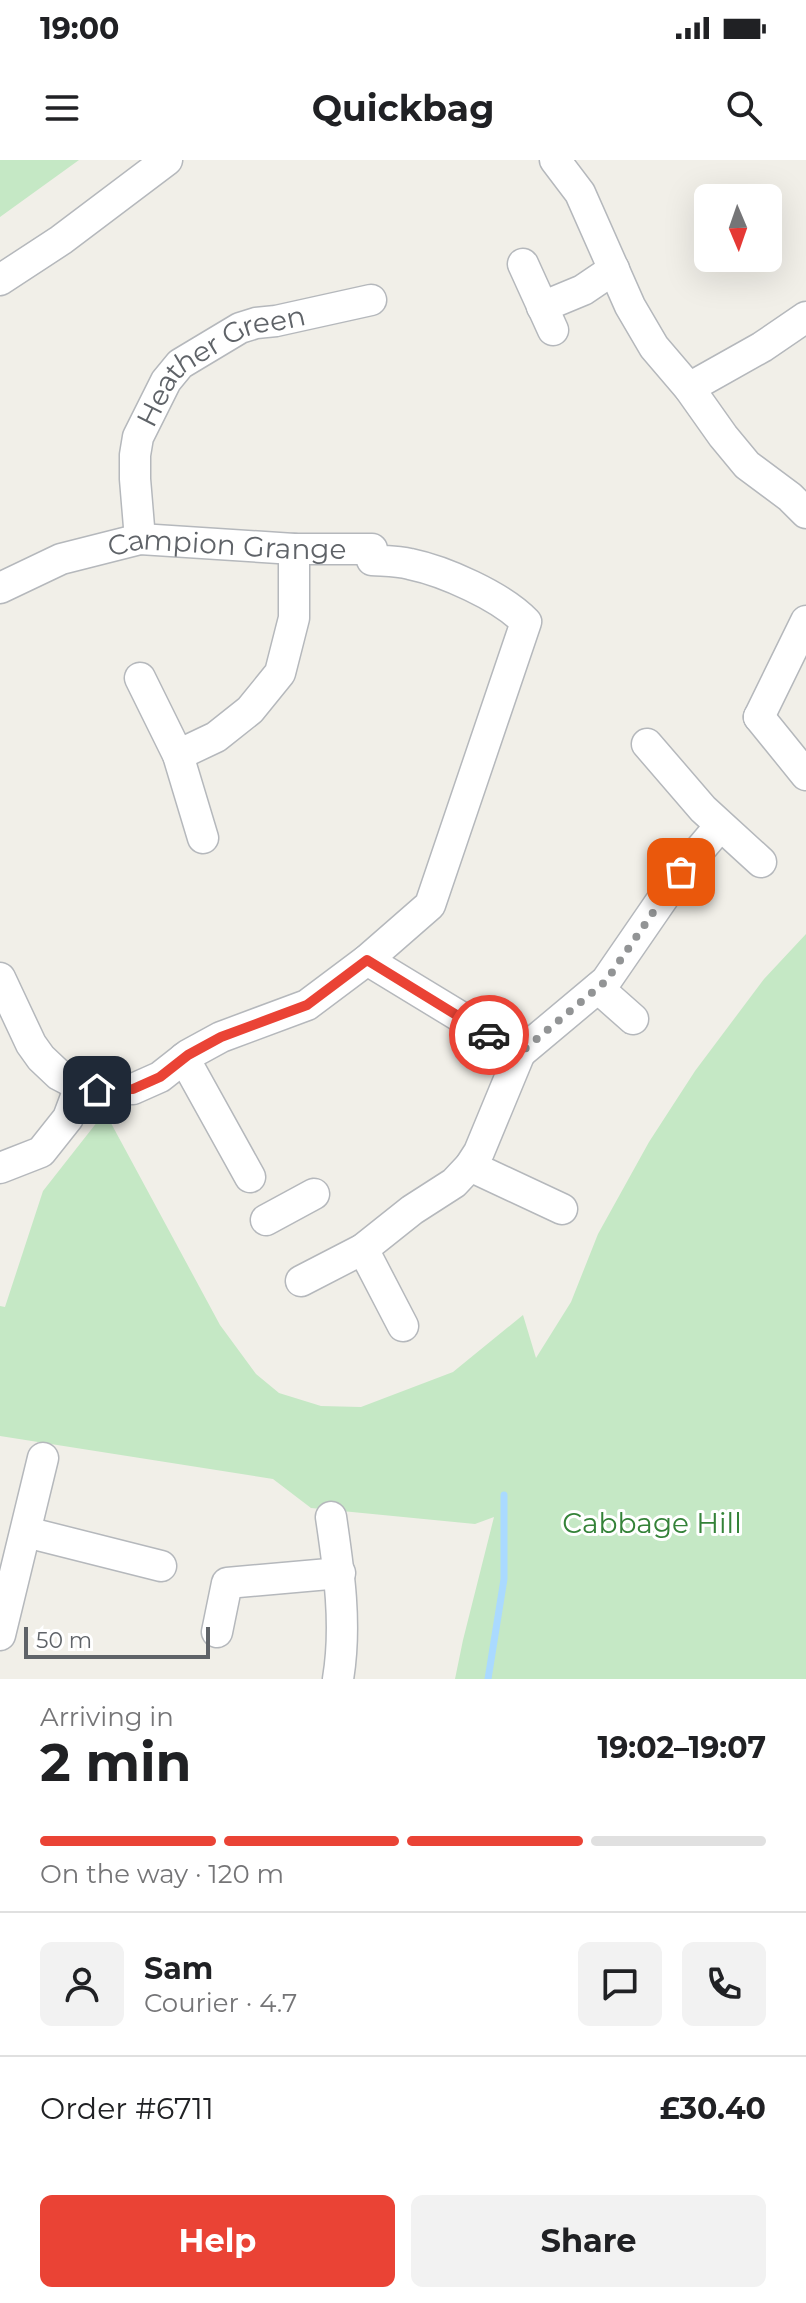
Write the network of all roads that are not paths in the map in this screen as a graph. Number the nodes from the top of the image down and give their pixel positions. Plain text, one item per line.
1 (167, 160) edge
2 (555, 160) edge
3 (523, 264) dead end
4 (614, 269) junction
5 (0, 280) edge
6 (371, 300) dead end
7 (806, 317) edge
8 (689, 388) junction
9 (806, 513) edge
10 (140, 539) junction
11 (294, 549) junction
12 (0, 588) edge
13 (806, 621) edge
14 (140, 678) dead end
15 (647, 744) dead end
16 (178, 755) junction
17 (806, 775) edge
18 (720, 826) junction
19 (203, 838) dead end
20 (761, 862) dead end
21 (367, 960) junction
22 (0, 978) edge
23 (598, 988) junction
24 (633, 1019) dead end
25 (520, 1053) junction
26 (184, 1058) junction
27 (80, 1086) junction
28 (470, 1166) junction
29 (0, 1168) edge
30 (250, 1177) dead end
31 (314, 1194) dead end
32 (562, 1209) dead end
33 (266, 1220) dead end
34 (363, 1249) junction
35 (301, 1281) dead end
36 (403, 1326) dead end
37 (43, 1458) dead end
38 (331, 1517) dead end
39 (26, 1532) junction
40 (161, 1566) dead end
41 (340, 1573) junction
42 (217, 1632) dead end
43 (0, 1635) edge
44 (338, 1679) edge

1 - 5 street
2 - 4 street
3 - 4 street
4 - 8 street
6 - 10 street, Heather Green
7 - 8 street
8 - 9 street
10 - 11 street, Campion Grange
10 - 12 street, Campion Grange
11 - 16 street
11 - 21 street, Campion Grange
13 - 17 street
14 - 16 street
15 - 18 street
16 - 19 street
18 - 20 street
18 - 23 street
21 - 25 street
21 - 26 street
22 - 27 street
23 - 24 street
23 - 25 street
25 - 28 street
26 - 27 street
26 - 30 street
27 - 29 street
28 - 32 street
28 - 34 street
31 - 33 street
34 - 35 street
34 - 36 street
37 - 39 street
38 - 41 street
39 - 40 street
39 - 43 street
41 - 42 street
41 - 44 street

